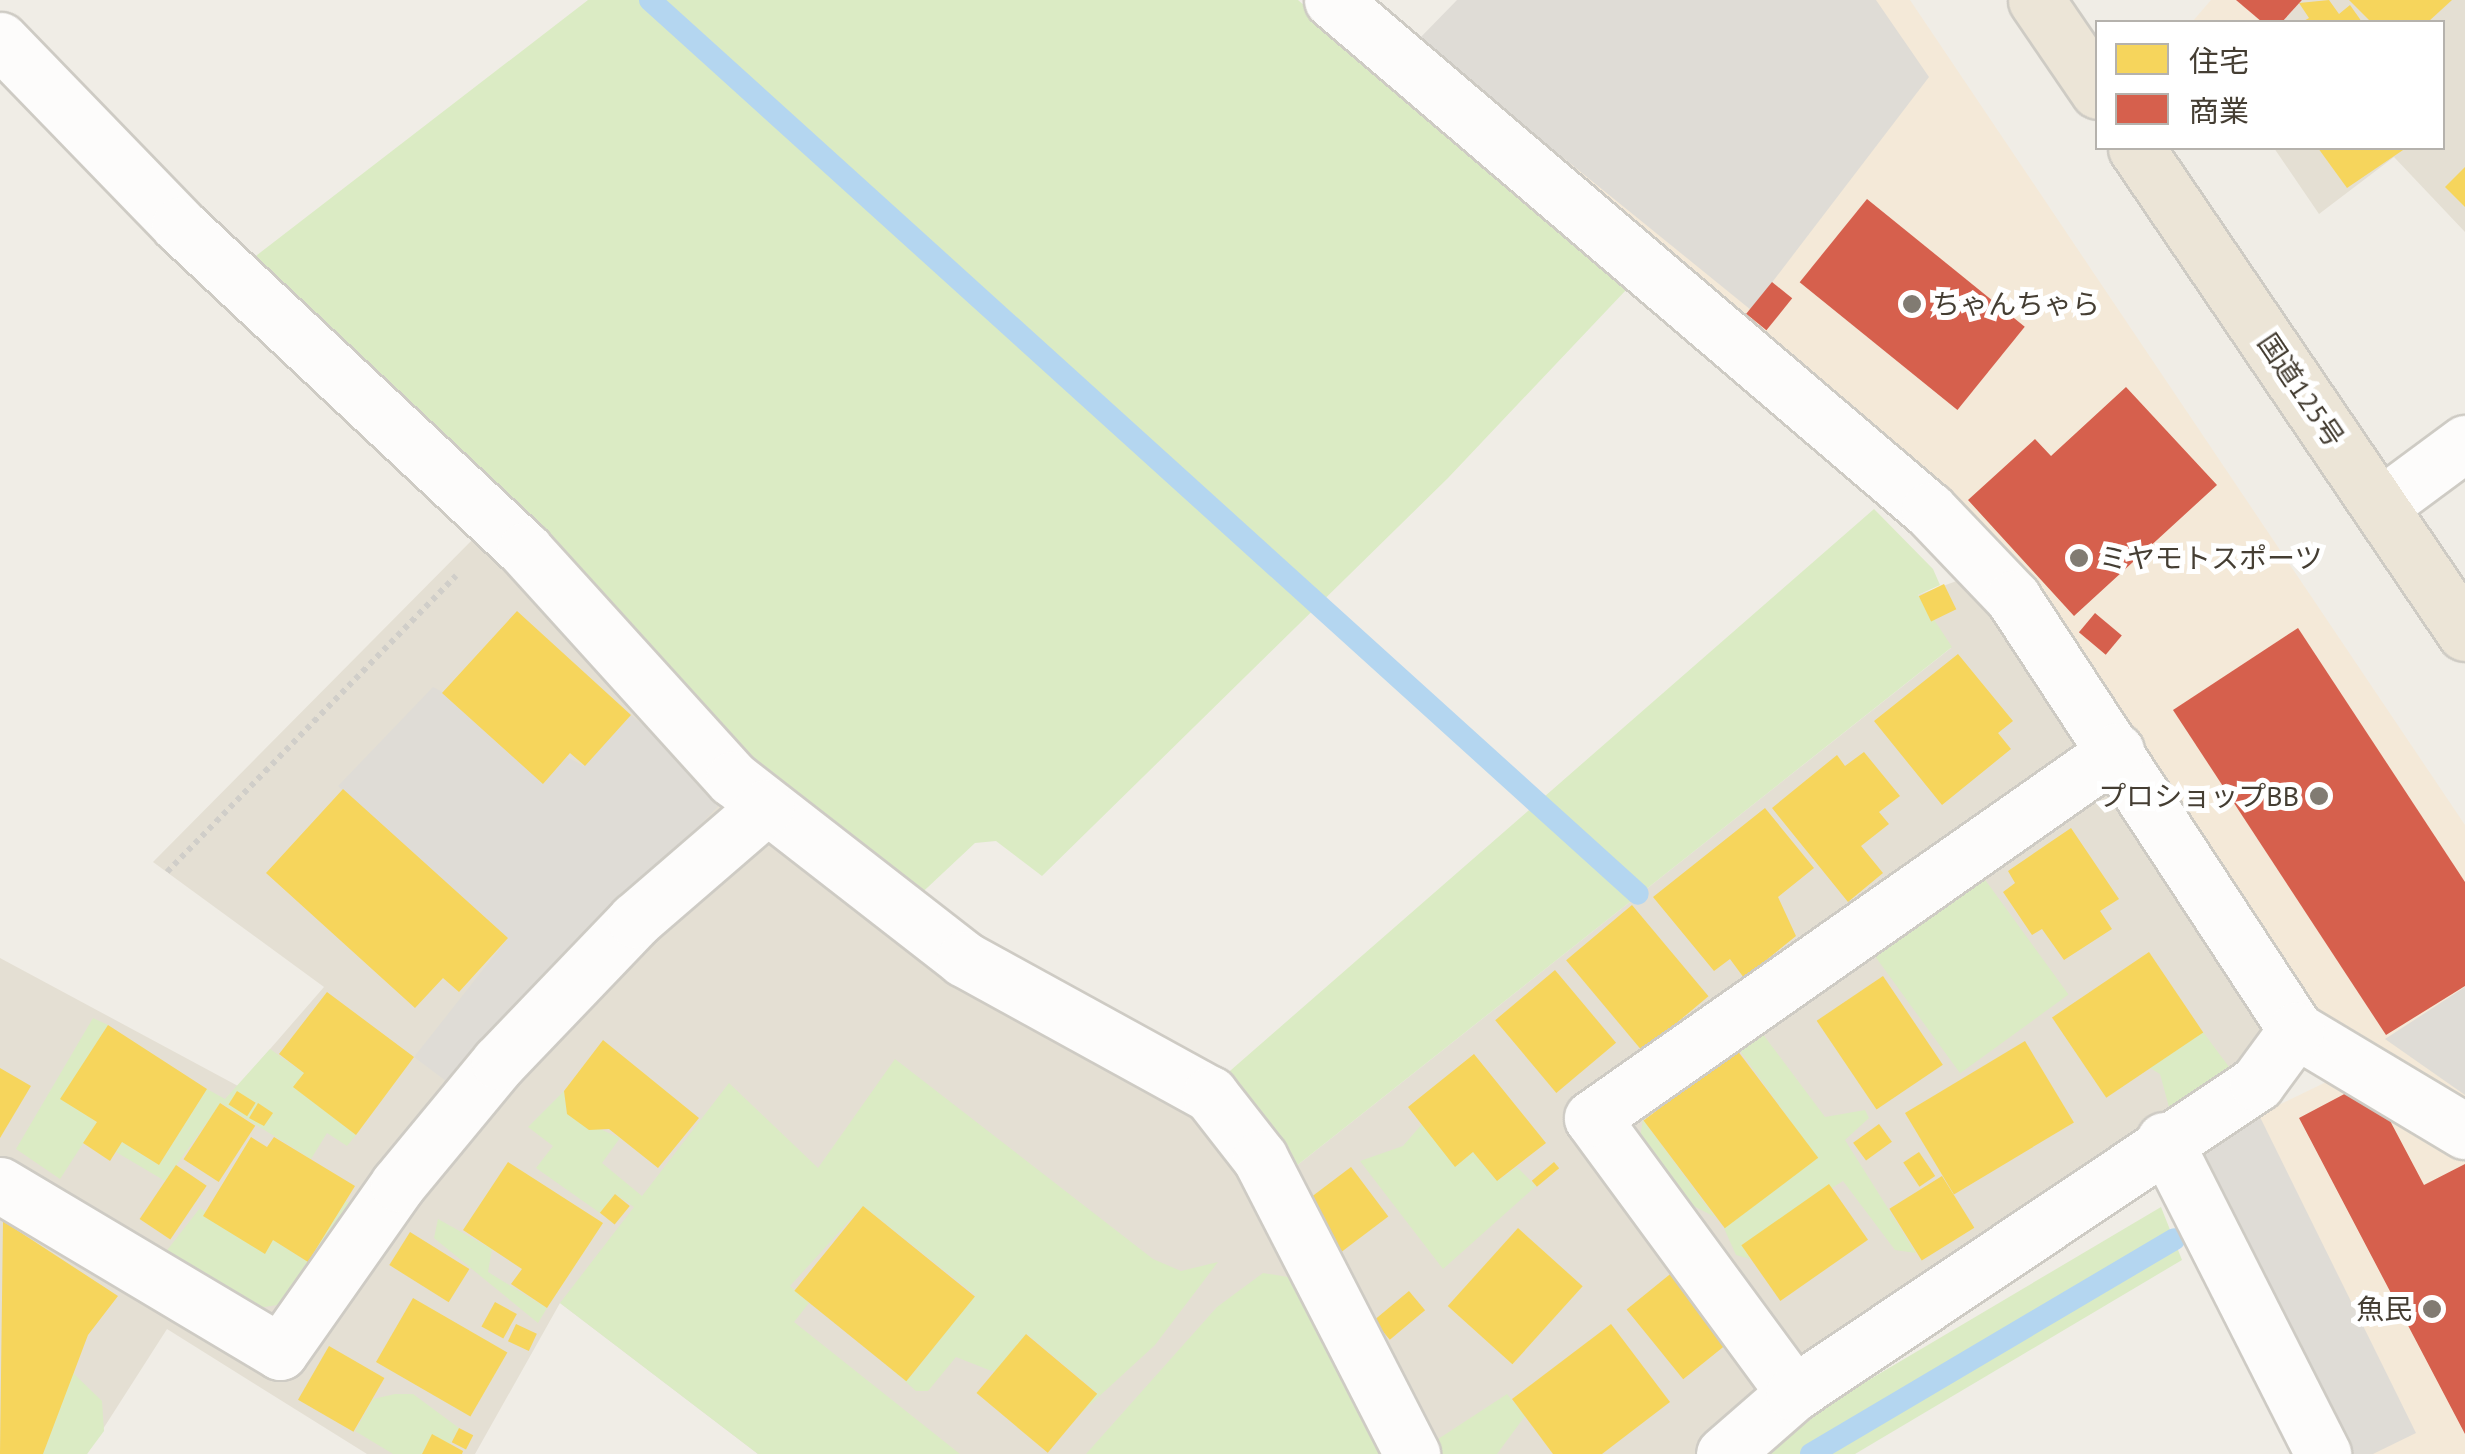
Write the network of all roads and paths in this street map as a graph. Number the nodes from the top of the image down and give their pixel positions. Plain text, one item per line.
1 (1332, 0) edge
2 (2036, 0) edge
3 (0, 40) edge
4 (2095, 87) edge
5 (2137, 150) edge
6 (2465, 443) edge
7 (2380, 506) junction
8 (503, 530) junction
9 (2465, 633) edge
10 (2116, 750) junction
11 (766, 807) junction
12 (167, 872) dead end
13 (2296, 1030) junction
14 (2465, 1130) edge
15 (2164, 1140) junction
16 (0, 1185) edge
17 (1794, 1392) junction
18 (1412, 1454) edge
19 (1724, 1454) edge
20 (2324, 1454) edge

1 - 10 street
2 - 4 highway
3 - 8 street
5 - 7 highway, 国道125号
6 - 7 street
7 - 9 highway, 国道125号
8 - 11 street
8 - 12 path
10 - 13 street
10 - 17 street
11 - 16 street
11 - 18 street
13 - 14 street
13 - 15 street
15 - 17 street
15 - 20 street
17 - 19 street

